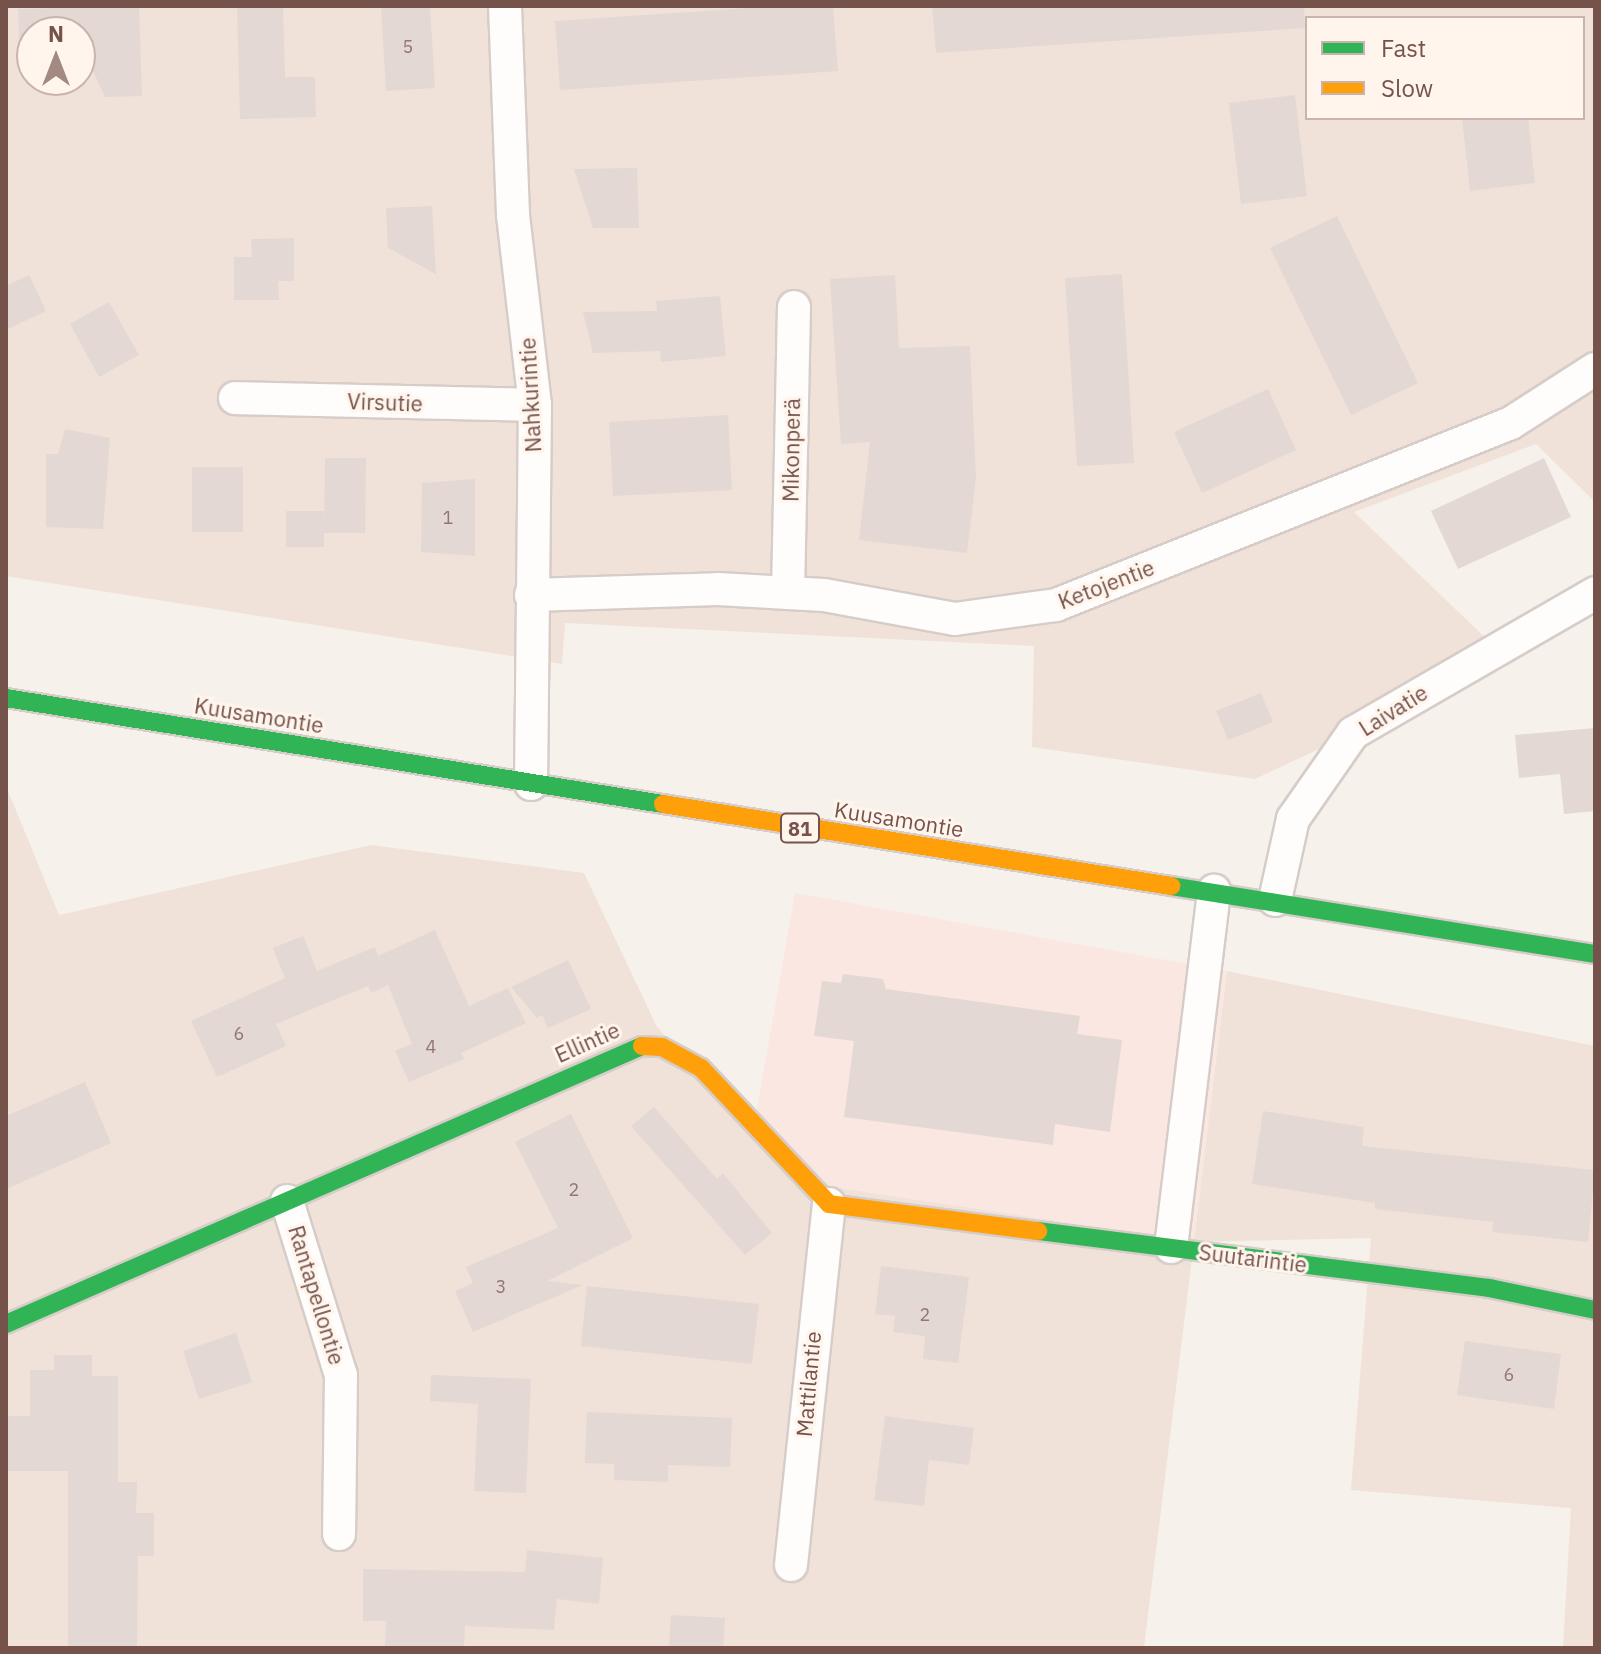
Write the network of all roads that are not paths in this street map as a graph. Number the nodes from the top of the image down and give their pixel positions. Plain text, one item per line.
1 (505, 6) edge
2 (794, 307) dead end
3 (1595, 369) edge
4 (235, 398) dead end
5 (535, 405) junction
6 (788, 593) junction
7 (1595, 593) edge
8 (531, 595) junction
9 (6, 698) edge
10 (531, 784) junction
11 (1214, 891) junction
12 (1275, 900) junction
13 (1595, 954) edge
14 (287, 1201) junction
15 (829, 1204) junction
16 (1171, 1247) junction
17 (1595, 1310) edge
18 (6, 1324) edge
19 (339, 1534) dead end
20 (791, 1565) dead end

1 - 5 street, Nahkurintie
2 - 6 street, Mikonperä
3 - 6 street, Ketojentie
4 - 5 street, Virsutie
5 - 8 street, Nahkurintie
6 - 8 street, Ketojentie
7 - 12 street, Laivatie
8 - 10 street, Nahkurintie
9 - 10 street, Kuusamontie / 81
10 - 11 street, Kuusamontie / 81
11 - 12 street, Kuusamontie / 81
11 - 16 street, Suutarintie
12 - 13 street, Kuusamontie / 81
14 - 15 street, Ellintie
14 - 18 street, Ellintie
14 - 19 street, Rantapellontie
15 - 16 street
15 - 20 street, Mattilantie
16 - 17 street, Suutarintie

